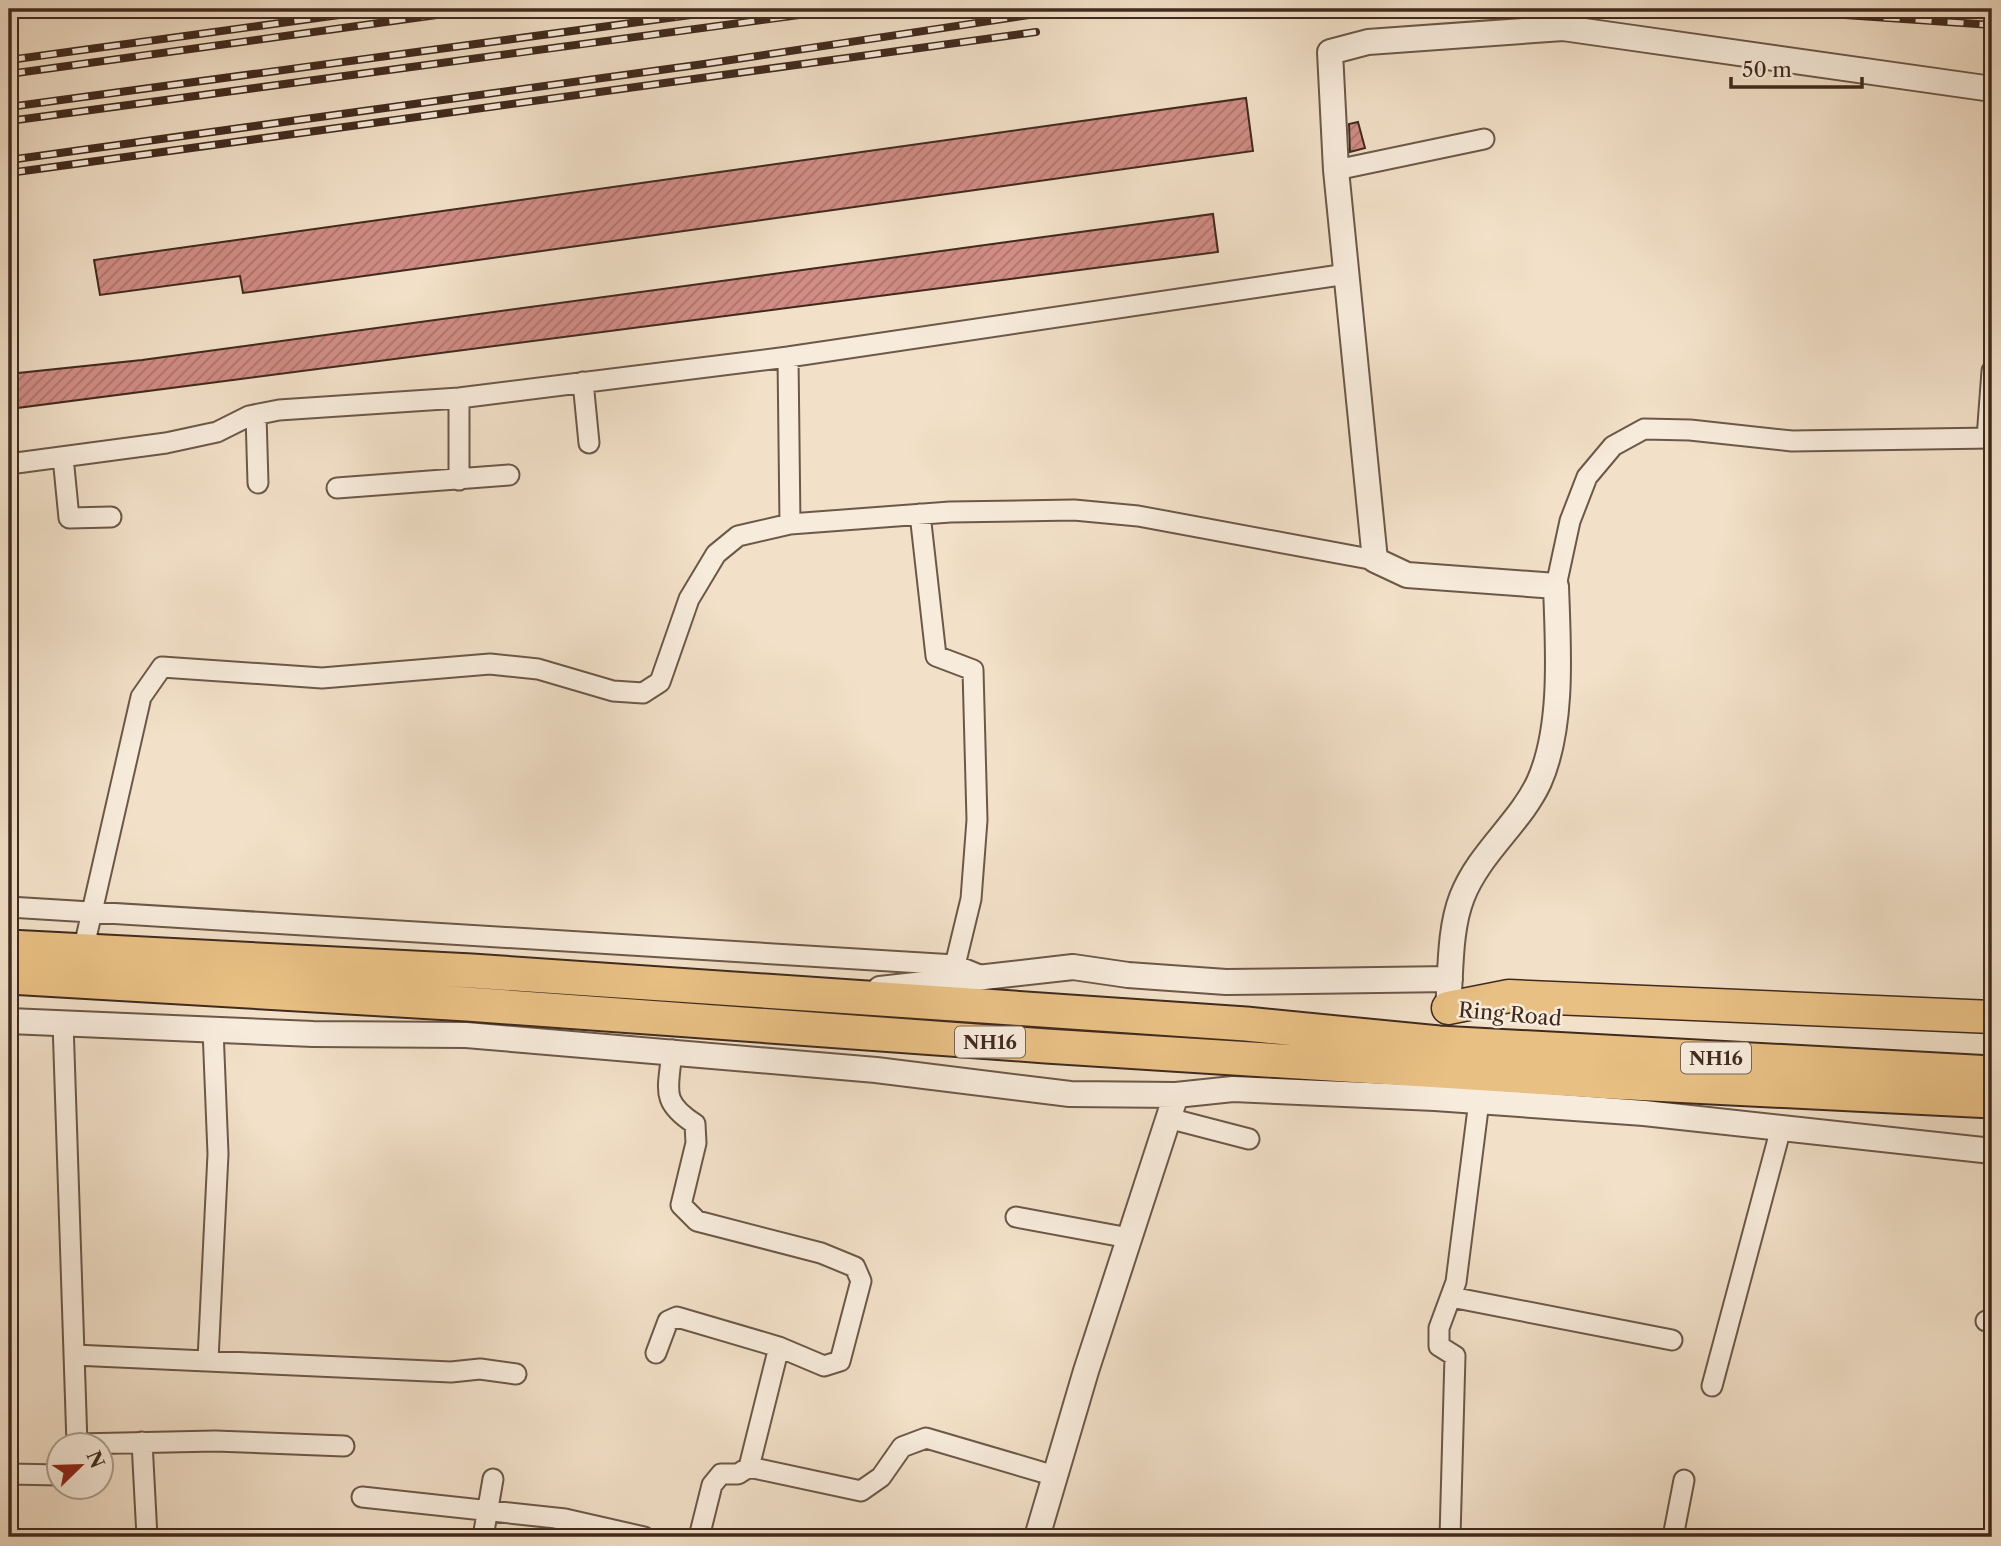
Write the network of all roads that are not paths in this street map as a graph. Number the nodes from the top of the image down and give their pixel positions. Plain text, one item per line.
1 (1992, 89) edge
2 (1484, 139) dead end
3 (1336, 170) junction
4 (1347, 274) junction
5 (788, 357) junction
6 (1992, 370) edge
7 (583, 382) junction
8 (459, 398) junction
9 (256, 415) junction
10 (1990, 438) edge
11 (589, 443) dead end
12 (64, 457) junction
13 (9, 464) edge
14 (509, 475) dead end
15 (459, 480) junction
16 (258, 483) dead end
17 (337, 488) dead end
18 (920, 514) junction
19 (111, 517) dead end
20 (790, 524) junction
21 (1375, 560) junction
22 (1556, 586) junction
23 (9, 907) edge
24 (92, 912) junction
25 (9, 947) edge
26 (83, 951) junction
27 (955, 965) junction
28 (982, 976) junction
29 (9, 977) edge
30 (1449, 994) junction
31 (834, 996) junction
32 (1992, 1017) edge
33 (9, 1021) edge
34 (63, 1022) junction
35 (212, 1029) junction
36 (1992, 1037) edge
37 (1439, 1043) junction
38 (672, 1051) junction
39 (1992, 1073) edge
40 (1479, 1101) junction
41 (1985, 1102) edge
42 (1172, 1106) junction
43 (1781, 1128) junction
44 (1249, 1139) dead end
45 (1992, 1151) edge
46 (1016, 1217) dead end
47 (1129, 1238) junction
48 (1451, 1297) junction
49 (1672, 1340) dead end
50 (779, 1348) junction
51 (656, 1353) dead end
52 (75, 1355) junction
53 (208, 1360) junction
54 (516, 1374) dead end
55 (1712, 1386) dead end
56 (77, 1430) edge
57 (142, 1442) junction
58 (116, 1443) edge
59 (344, 1446) dead end
60 (749, 1467) junction
61 (9, 1474) edge
62 (46, 1475) edge
63 (1055, 1476) junction
64 (493, 1479) dead end
65 (1684, 1480) dead end
66 (362, 1497) dead end
67 (487, 1510) junction
68 (563, 1528) edge
69 (147, 1537) edge
70 (483, 1537) edge
71 (644, 1537) edge
72 (699, 1537) edge
73 (1037, 1537) edge
74 (1450, 1537) edge
75 (1673, 1537) edge

1 - 3 street
2 - 3 street
3 - 4 street
4 - 5 street
4 - 21 street
5 - 7 street
5 - 20 street
6 - 10 street
7 - 8 street
7 - 11 street
8 - 9 street
8 - 15 street
9 - 12 street
9 - 16 street
10 - 22 street
12 - 13 street
12 - 19 street
14 - 15 street
15 - 17 street
18 - 20 street
18 - 21 street
18 - 27 street
20 - 24 street
21 - 22 street
22 - 30 street
23 - 24 street
24 - 26 street
24 - 27 street
25 - 26 highway, NH16
26 - 31 highway, NH16
27 - 28 street
28 - 30 street
28 - 31 street
29 - 41 highway, NH16
30 - 32 main road, Ring Road
30 - 36 main road, Ring Road
30 - 37 main road
31 - 37 highway, NH16
33 - 34 street
34 - 35 street
34 - 52 street
35 - 38 street
35 - 53 street
37 - 39 highway, NH16
38 - 42 street
38 - 50 street
40 - 42 street
40 - 43 street
40 - 48 street
42 - 44 street
42 - 47 street
43 - 45 street
43 - 55 street
46 - 47 street
47 - 63 street
48 - 49 street
48 - 74 street
50 - 51 street
50 - 60 street
52 - 53 street
52 - 56 street
53 - 54 street
57 - 58 street
57 - 59 street
57 - 69 street
60 - 63 street
60 - 72 street
61 - 62 street
63 - 73 street
64 - 67 street
65 - 75 street
66 - 67 street
67 - 68 street
67 - 70 street
68 - 71 street

